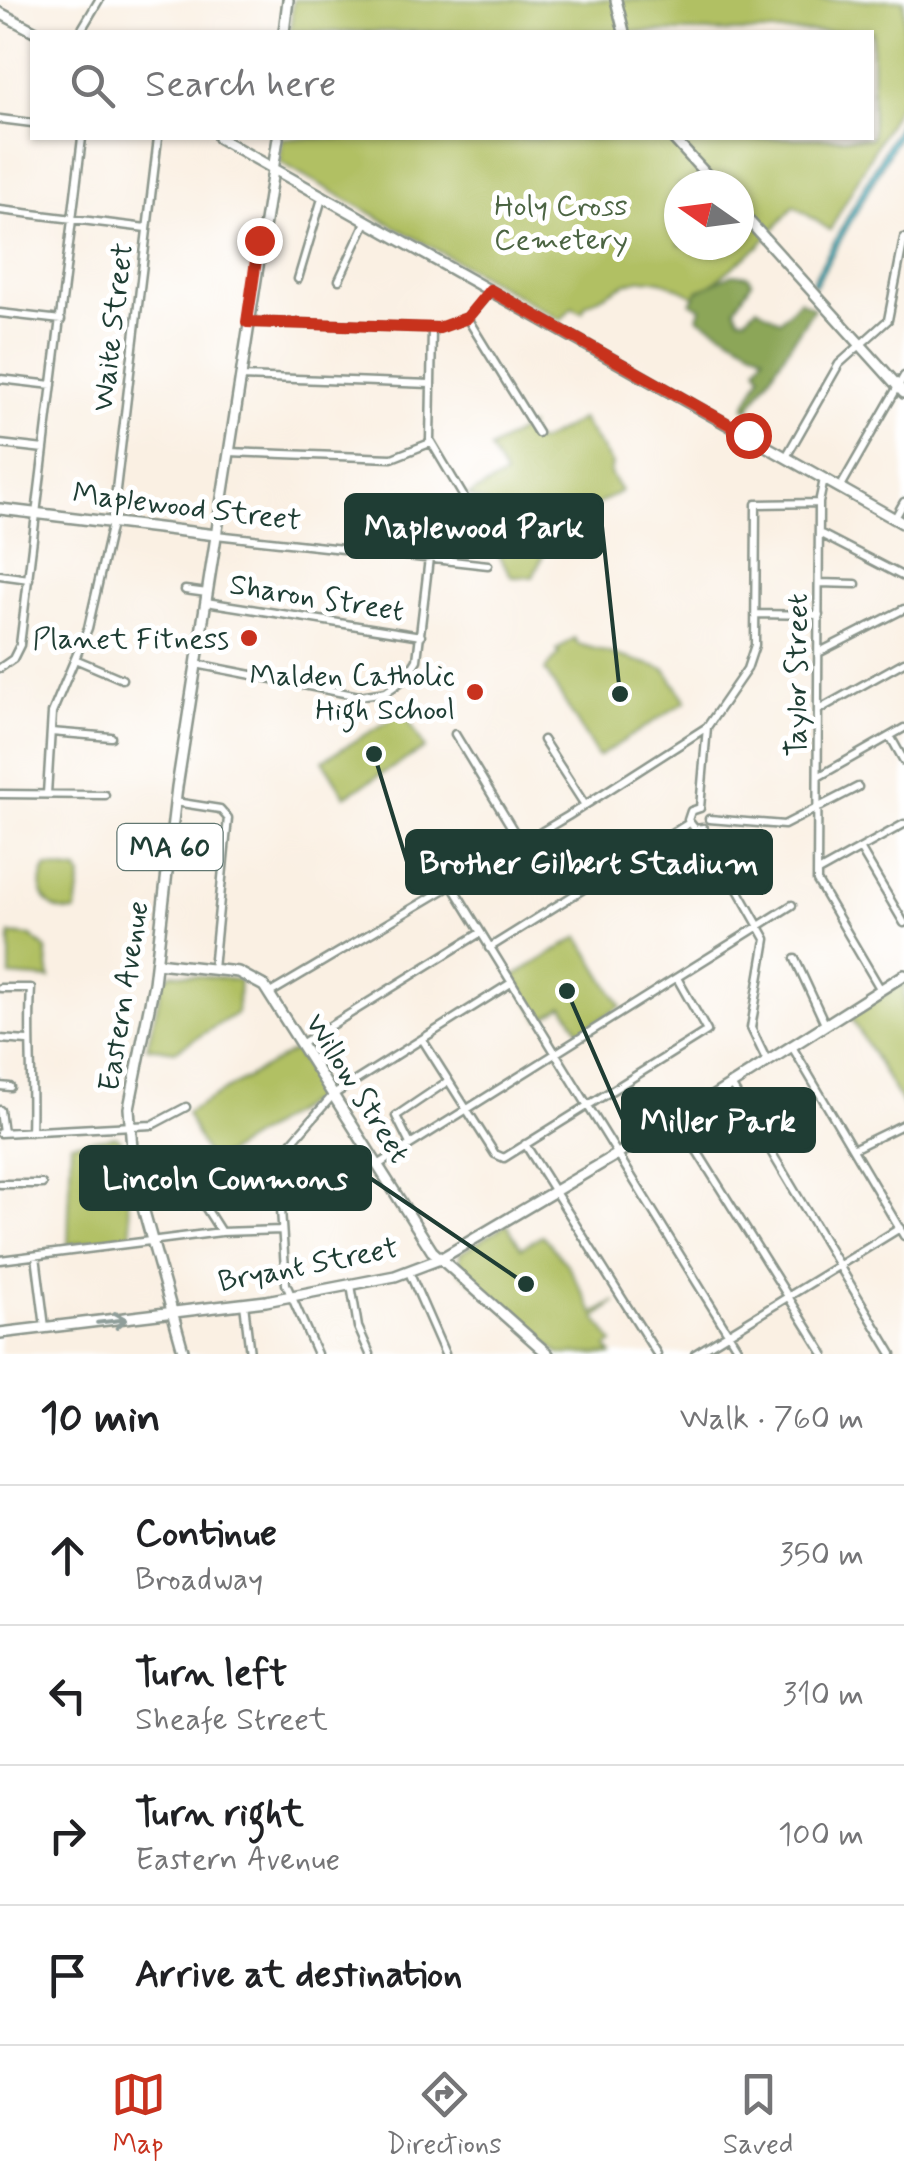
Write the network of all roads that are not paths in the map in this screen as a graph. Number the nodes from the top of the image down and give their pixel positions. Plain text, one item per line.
1 (99, 0) edge
2 (288, 0) edge
3 (616, 0) edge
4 (0, 13) edge
5 (32, 30) edge
6 (81, 30) edge
7 (284, 30) edge
8 (624, 30) edge
9 (0, 119) edge
10 (30, 123) edge
11 (82, 140) edge
12 (158, 140) edge
13 (224, 140) edge
14 (275, 140) edge
15 (674, 140) edge
16 (272, 166) junction
17 (702, 170) edge
18 (323, 195) junction
19 (0, 210) edge
20 (71, 219) junction
21 (368, 220) junction
22 (754, 227) edge
23 (146, 228) junction
24 (904, 238) edge
25 (903, 249) edge
26 (298, 279) dead end
27 (338, 280) dead end
28 (490, 290) junction
29 (0, 313) edge
30 (467, 318) junction
31 (61, 320) junction
32 (247, 322) junction
33 (432, 328) junction
34 (860, 345) junction
35 (904, 376) edge
36 (240, 377) junction
37 (0, 379) edge
38 (430, 384) junction
39 (52, 385) junction
40 (901, 389) edge
41 (538, 433) dead end
42 (430, 442) junction
43 (0, 444) edge
44 (44, 449) junction
45 (229, 452) junction
46 (786, 457) junction
47 (824, 478) junction
48 (840, 488) junction
49 (904, 502) edge
50 (819, 503) junction
51 (0, 510) edge
52 (478, 510) dead end
53 (36, 514) junction
54 (899, 521) edge
55 (112, 523) junction
56 (819, 533) junction
57 (216, 535) junction
58 (429, 558) junction
59 (488, 565) dead end
60 (0, 576) edge
61 (904, 577) edge
62 (28, 579) junction
63 (819, 583) junction
64 (856, 584) dead end
65 (185, 590) dead end
66 (206, 597) junction
67 (904, 609) edge
68 (756, 614) junction
69 (819, 614) junction
70 (420, 636) junction
71 (820, 652) junction
72 (75, 659) junction
73 (904, 662) edge
74 (196, 664) junction
75 (0, 668) edge
76 (122, 679) dead end
77 (819, 710) junction
78 (707, 727) junction
79 (904, 728) edge
80 (51, 732) junction
81 (455, 734) dead end
82 (111, 736) dead end
83 (890, 736) junction
84 (543, 740) dead end
85 (904, 761) edge
86 (818, 777) junction
87 (858, 787) dead end
88 (0, 794) edge
89 (47, 794) junction
90 (105, 795) dead end
91 (175, 802) junction
92 (585, 805) junction
93 (700, 808) junction
94 (818, 808) junction
95 (710, 820) junction
96 (689, 824) junction
97 (904, 824) edge
98 (703, 828) junction
99 (521, 844) junction
100 (861, 850) junction
101 (818, 872) junction
102 (451, 884) junction
103 (792, 906) dead end
104 (904, 922) edge
105 (759, 927) junction
106 (480, 932) junction
107 (489, 948) junction
108 (795, 959) dead end
109 (157, 963) junction
110 (213, 968) junction
111 (904, 975) edge
112 (677, 978) junction
113 (511, 983) junction
114 (0, 988) edge
115 (881, 990) junction
116 (270, 992) junction
117 (825, 1024) junction
118 (0, 1039) edge
119 (422, 1039) junction
120 (27, 1042) junction
121 (301, 1044) junction
122 (791, 1045) junction
123 (554, 1053) junction
124 (766, 1059) junction
125 (448, 1081) junction
126 (730, 1082) junction
127 (0, 1086) edge
128 (10, 1086) dead end
129 (332, 1095) junction
130 (588, 1105) junction
131 (186, 1107) dead end
132 (466, 1109) junction
133 (0, 1110) edge
134 (677, 1118) junction
135 (129, 1127) junction
136 (903, 1127) edge
137 (32, 1132) junction
138 (2, 1133) edge
139 (410, 1144) junction
140 (525, 1144) junction
141 (853, 1150) junction
142 (616, 1152) junction
143 (377, 1166) junction
144 (186, 1178) dead end
145 (0, 1184) edge
146 (42, 1184) dead end
147 (553, 1190) junction
148 (282, 1230) junction
149 (222, 1232) junction
150 (902, 1232) edge
151 (150, 1240) junction
152 (36, 1256) junction
153 (440, 1259) junction
154 (0, 1260) edge
155 (839, 1265) junction
156 (408, 1272) junction
157 (351, 1285) junction
158 (288, 1296) junction
159 (788, 1297) junction
160 (244, 1304) junction
161 (172, 1314) junction
162 (45, 1328) junction
163 (0, 1333) edge
164 (728, 1334) junction
165 (184, 1354) edge
166 (250, 1354) edge
167 (317, 1354) edge
168 (370, 1354) edge
169 (445, 1354) edge
170 (548, 1354) edge
171 (656, 1354) edge
172 (695, 1354) edge
173 (741, 1354) edge
174 (824, 1354) edge
175 (892, 1354) edge

1 - 6 street
2 - 7 main road
3 - 8 main road
4 - 5 main road
9 - 10 street
11 - 20 street
12 - 23 street, Waite Street
13 - 16 main road
14 - 16 main road, Eastern Avenue / MA 60
15 - 17 main road
16 - 18 main road
16 - 32 main road, Eastern Avenue / MA 60
18 - 21 main road
18 - 26 street
19 - 20 street
20 - 23 street
20 - 31 street
21 - 27 street
21 - 28 main road
22 - 34 main road
23 - 55 street, Waite Street
24 - 25 street
25 - 34 street
28 - 30 street
28 - 46 main road
29 - 31 street
30 - 33 street
30 - 41 street
31 - 39 street
32 - 33 street
32 - 36 main road, Eastern Avenue / MA 60
33 - 38 street
34 - 40 main road
34 - 46 street
35 - 40 street
36 - 38 street
36 - 45 main road, Eastern Avenue / MA 60
37 - 39 street
38 - 42 street
39 - 44 street
40 - 48 street
42 - 45 street
42 - 52 street
43 - 44 street
44 - 53 street
45 - 57 main road, Eastern Avenue / MA 60
46 - 47 main road
47 - 48 main road
47 - 50 street, Taylor Street
48 - 54 main road
49 - 54 street
50 - 56 street, Taylor Street
50 - 68 street
51 - 53 main road, Maplewood Street
53 - 55 main road, Maplewood Street
53 - 62 street
55 - 57 main road, Maplewood Street
55 - 72 street, Waite Street
56 - 61 street
56 - 63 street, Taylor Street
57 - 58 street, Maplewood Street
57 - 66 main road, Eastern Avenue / MA 60
58 - 59 street, Maplewood Street
58 - 70 street
60 - 62 street
62 - 75 street
63 - 64 street
63 - 69 street, Taylor Street
65 - 66 street, Sharon Street
66 - 70 street, Sharon Street
66 - 74 main road, Eastern Avenue / MA 60
67 - 71 street
68 - 69 street
68 - 78 street
69 - 71 street, Taylor Street
70 - 74 street
71 - 77 street, Taylor Street
72 - 76 street
72 - 80 street, Waite Street
73 - 77 street
74 - 91 main road, Eastern Avenue / MA 60
77 - 86 street, Taylor Street
78 - 92 street
78 - 93 street
79 - 83 street
80 - 82 street
80 - 89 street, Waite Street
81 - 99 street
83 - 85 street
83 - 86 street
84 - 92 street
86 - 94 street, Taylor Street
87 - 94 street
88 - 89 street
89 - 90 street
91 - 109 main road, Eastern Avenue / MA 60
91 - 110 street
92 - 99 street
93 - 95 street
93 - 96 street
94 - 95 street
94 - 101 street, Taylor Street
95 - 98 street
96 - 98 street
96 - 107 street
97 - 100 street
98 - 105 street
99 - 102 street
100 - 101 street
100 - 104 street
101 - 115 street
102 - 106 street
102 - 116 street
103 - 105 street
105 - 112 street
105 - 124 street
106 - 107 street
106 - 121 street
107 - 113 street
108 - 117 street
109 - 110 main road
109 - 135 main road, Eastern Avenue / MA 60
110 - 116 main road
111 - 115 main road, Bryant Street
112 - 123 street
112 - 130 street
113 - 119 street
113 - 123 street
114 - 120 street
115 - 117 main road, Bryant Street
116 - 121 main road, Willow Street
117 - 122 main road, Bryant Street
118 - 120 street
119 - 125 street
119 - 129 street
120 - 137 street
121 - 129 main road, Willow Street
122 - 124 main road, Bryant Street
122 - 141 street
123 - 130 street
123 - 132 street
124 - 126 main road, Bryant Street
125 - 132 street
125 - 139 street
126 - 134 main road, Bryant Street
126 - 155 street
127 - 128 street
129 - 143 main road, Willow Street
129 - 148 street
130 - 140 street
130 - 142 street
131 - 135 street
132 - 139 street
132 - 140 street
133 - 138 street
134 - 142 main road, Bryant Street
134 - 159 street
135 - 137 street
135 - 151 main road, Eastern Avenue / MA 60
136 - 141 street
137 - 138 street
139 - 143 street
140 - 147 street
141 - 150 street
142 - 147 main road, Bryant Street
142 - 164 street
143 - 153 main road, Willow Street
144 - 149 street
145 - 146 street
147 - 153 main road, Bryant Street
147 - 171 street
148 - 149 street
148 - 158 street
149 - 151 street
150 - 155 street
151 - 152 street
151 - 161 main road, Eastern Avenue / MA 60
152 - 154 street
152 - 162 street
153 - 156 main road, Bryant Street
153 - 170 main road, Willow Street
155 - 159 street
155 - 175 street
156 - 157 main road, Bryant Street
156 - 169 street
157 - 158 main road, Bryant Street
157 - 168 street
158 - 160 main road, Bryant Street
158 - 167 street
159 - 164 street
159 - 174 street
160 - 161 main road, Bryant Street
160 - 166 street
162 -> 161 main road, Bryant Street
161 - 165 main road, Eastern Avenue / MA 60
162 - 163 main road, Bryant Street
164 - 172 street
164 - 173 street

